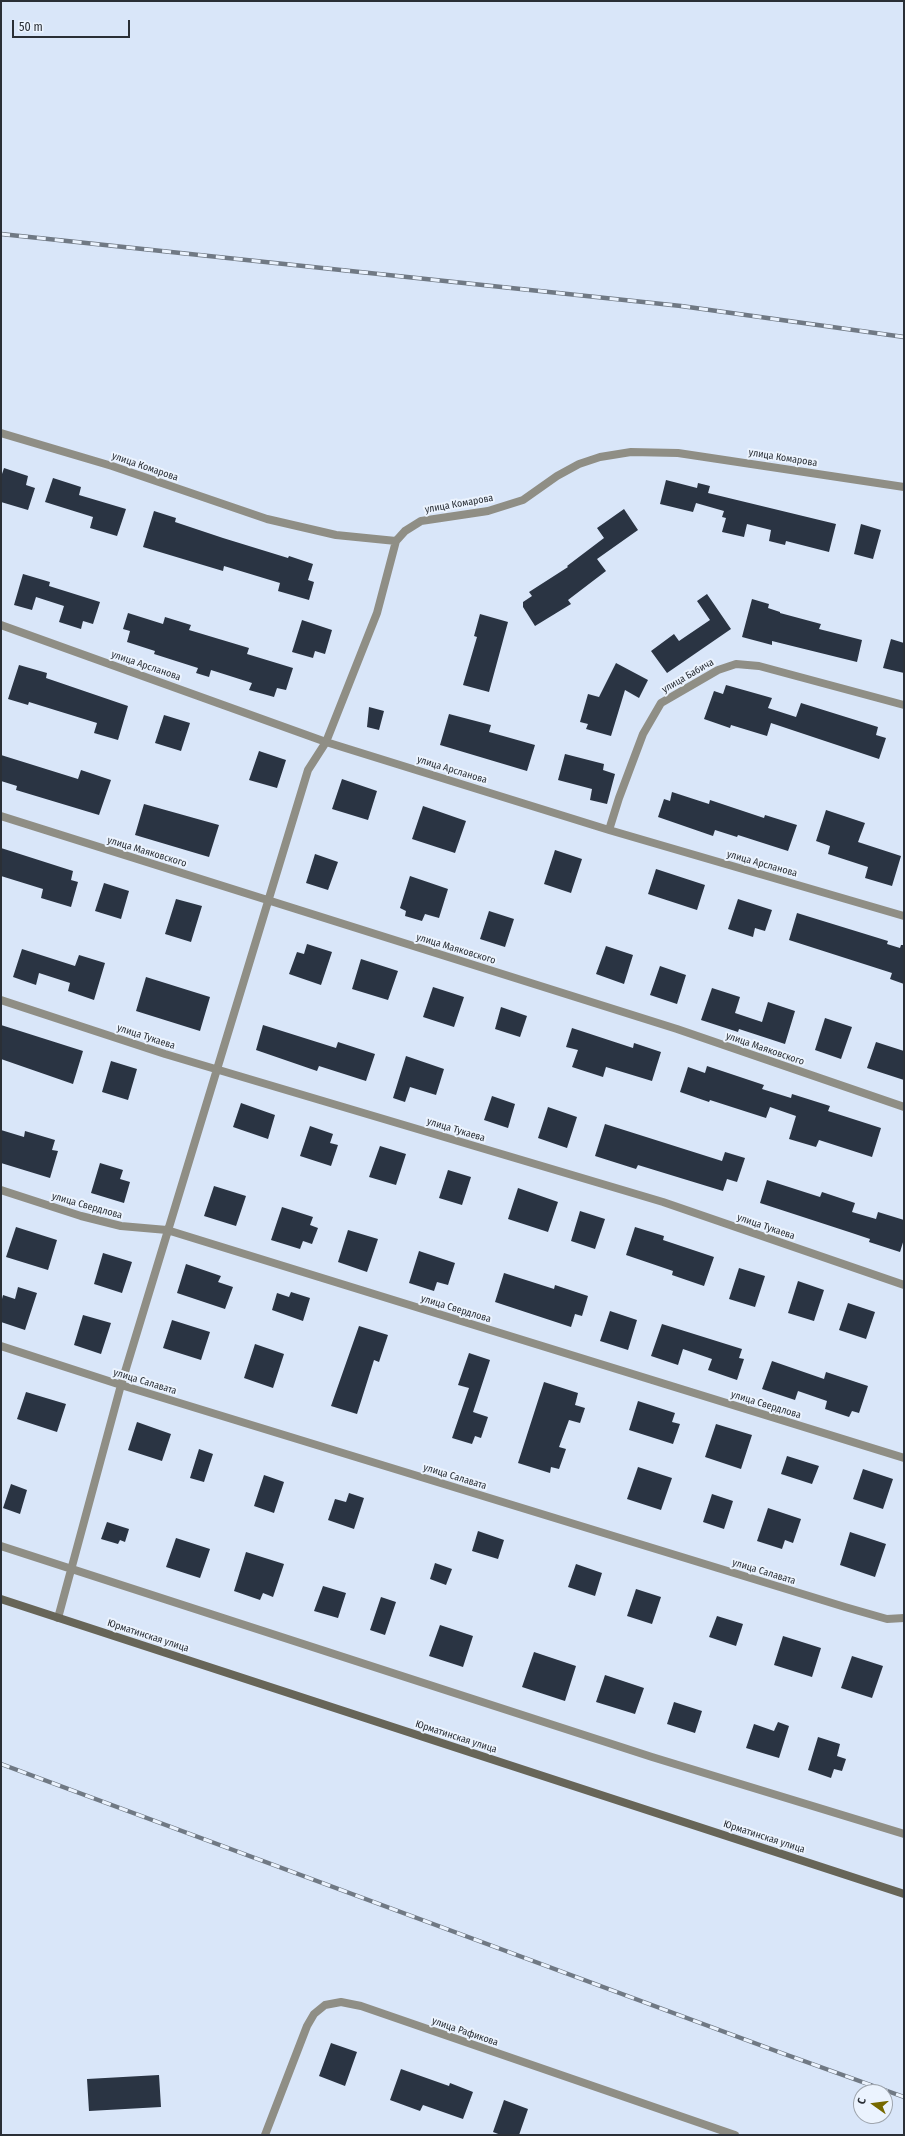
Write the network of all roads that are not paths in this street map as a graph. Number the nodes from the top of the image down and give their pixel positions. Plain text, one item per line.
1 (1, 433) edge
2 (904, 487) edge
3 (396, 541) junction
4 (1, 625) edge
5 (904, 705) edge
6 (326, 742) junction
7 (1, 816) edge
8 (609, 830) junction
9 (268, 900) junction
10 (904, 916) edge
11 (1, 1000) edge
12 (217, 1069) junction
13 (904, 1107) edge
14 (1, 1190) edge
15 (167, 1230) junction
16 (904, 1285) edge
17 (1, 1346) edge
18 (121, 1385) junction
19 (904, 1458) edge
20 (1, 1546) edge
21 (71, 1568) junction
22 (1, 1599) edge
23 (58, 1618) junction
24 (904, 1618) edge
25 (904, 1834) edge
26 (904, 1894) edge
27 (264, 2135) edge
28 (735, 2135) edge

1 - 3 street, улица Комарова
2 - 3 street, улица Комарова
3 - 6 street
4 - 6 street, улица Арсланова
5 - 8 street, улица Бабича
6 - 8 street, улица Арсланова
6 - 9 street
7 - 9 street, улица Маяковского
8 - 10 street, улица Арсланова
9 - 12 street
9 - 13 street, улица Маяковского
11 - 12 street, улица Тукаева
12 - 15 street
12 - 16 street, улица Тукаева
14 - 15 street, улица Свердлова
15 - 18 street
15 - 19 street, улица Свердлова
17 - 18 street, улица Салавата
18 - 21 street
18 - 24 street, улица Салавата
20 - 21 street
21 - 23 street
21 - 25 street
22 - 23 main road, Юрматинская улица
23 - 26 main road, Юрматинская улица
27 - 28 street, улица Рафикова

